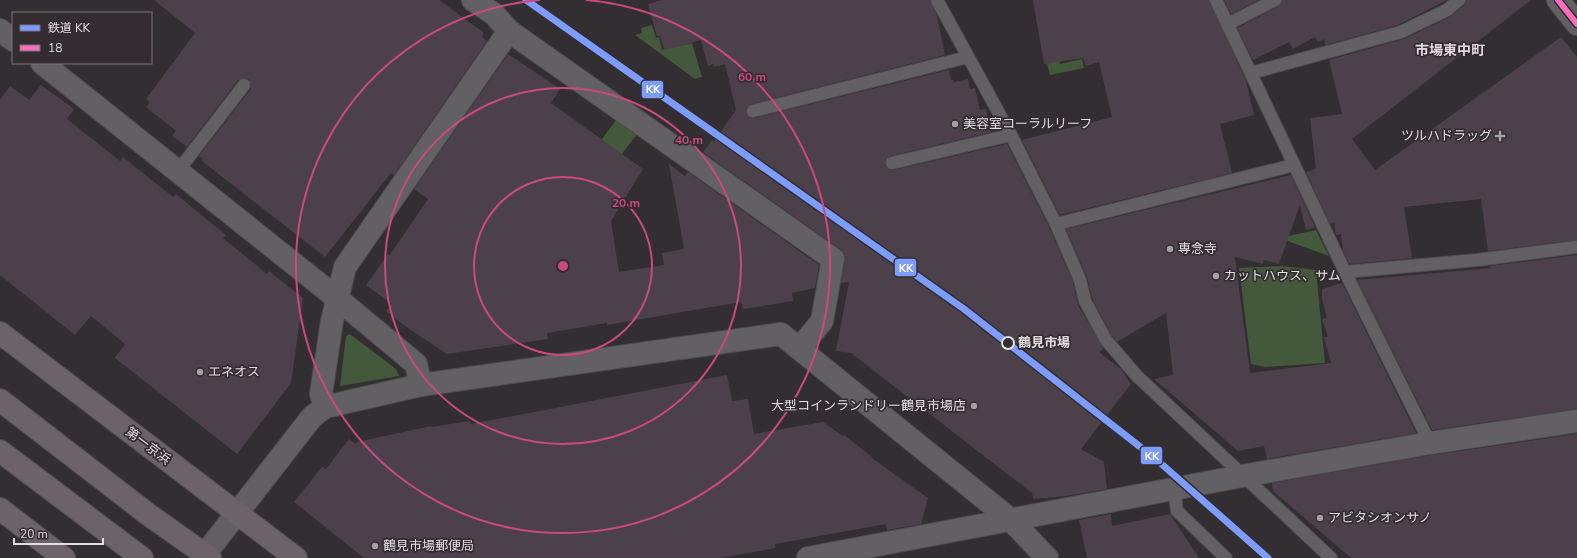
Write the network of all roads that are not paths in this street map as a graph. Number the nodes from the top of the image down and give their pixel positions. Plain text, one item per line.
1 (473, 0) edge
2 (937, 0) edge
3 (1216, 0) edge
4 (1275, 0) edge
5 (1459, 0) edge
6 (1558, 0) edge
7 (1228, 24) junction
8 (1577, 24) edge
9 (0, 30) edge
10 (509, 31) junction
11 (12, 39) edge
12 (968, 57) junction
13 (43, 64) edge
14 (1251, 73) junction
15 (244, 85) dead end
16 (753, 111) dead end
17 (1011, 135) junction
18 (892, 163) dead end
19 (1294, 165) junction
20 (178, 172) junction
21 (1056, 224) junction
22 (1577, 247) edge
23 (1345, 272) junction
24 (338, 298) junction
25 (0, 333) edge
26 (800, 348) junction
27 (421, 385) junction
28 (0, 400) edge
29 (325, 408) junction
30 (1577, 421) edge
31 (1430, 443) junction
32 (0, 451) edge
33 (1242, 476) junction
34 (1174, 489) junction
35 (0, 510) edge
36 (237, 513) junction
37 (1011, 520) junction
38 (206, 557) edge
39 (64, 558) edge
40 (142, 558) edge
41 (296, 558) edge
42 (808, 558) edge
43 (1047, 558) edge
44 (1226, 558) edge
45 (1331, 558) edge

1 - 10 street
2 - 12 lane
3 - 7 lane
4 - 7 lane
5 - 14 lane
6 - 8 street
7 - 14 lane
9 - 11 street
10 - 24 street
10 - 26 street
12 - 16 lane
12 - 17 lane
13 - 20 street
14 - 19 lane
15 - 20 lane
17 - 18 lane
17 - 21 lane
19 - 21 lane
19 - 23 lane
20 - 24 street
21 - 33 lane
22 - 23 lane
23 - 31 lane
24 - 27 street
24 - 29 street
25 - 36 highway, 第一京浜
26 - 27 street
26 - 37 street
27 - 29 street
28 - 38 highway
29 - 36 street
30 - 31 street
31 - 33 street
32 - 40 highway
33 - 34 street
33 - 45 lane
34 - 37 street
34 - 44 lane
35 - 39 highway
36 - 38 street
36 - 41 highway, 第一京浜
37 - 42 street
37 - 43 street

